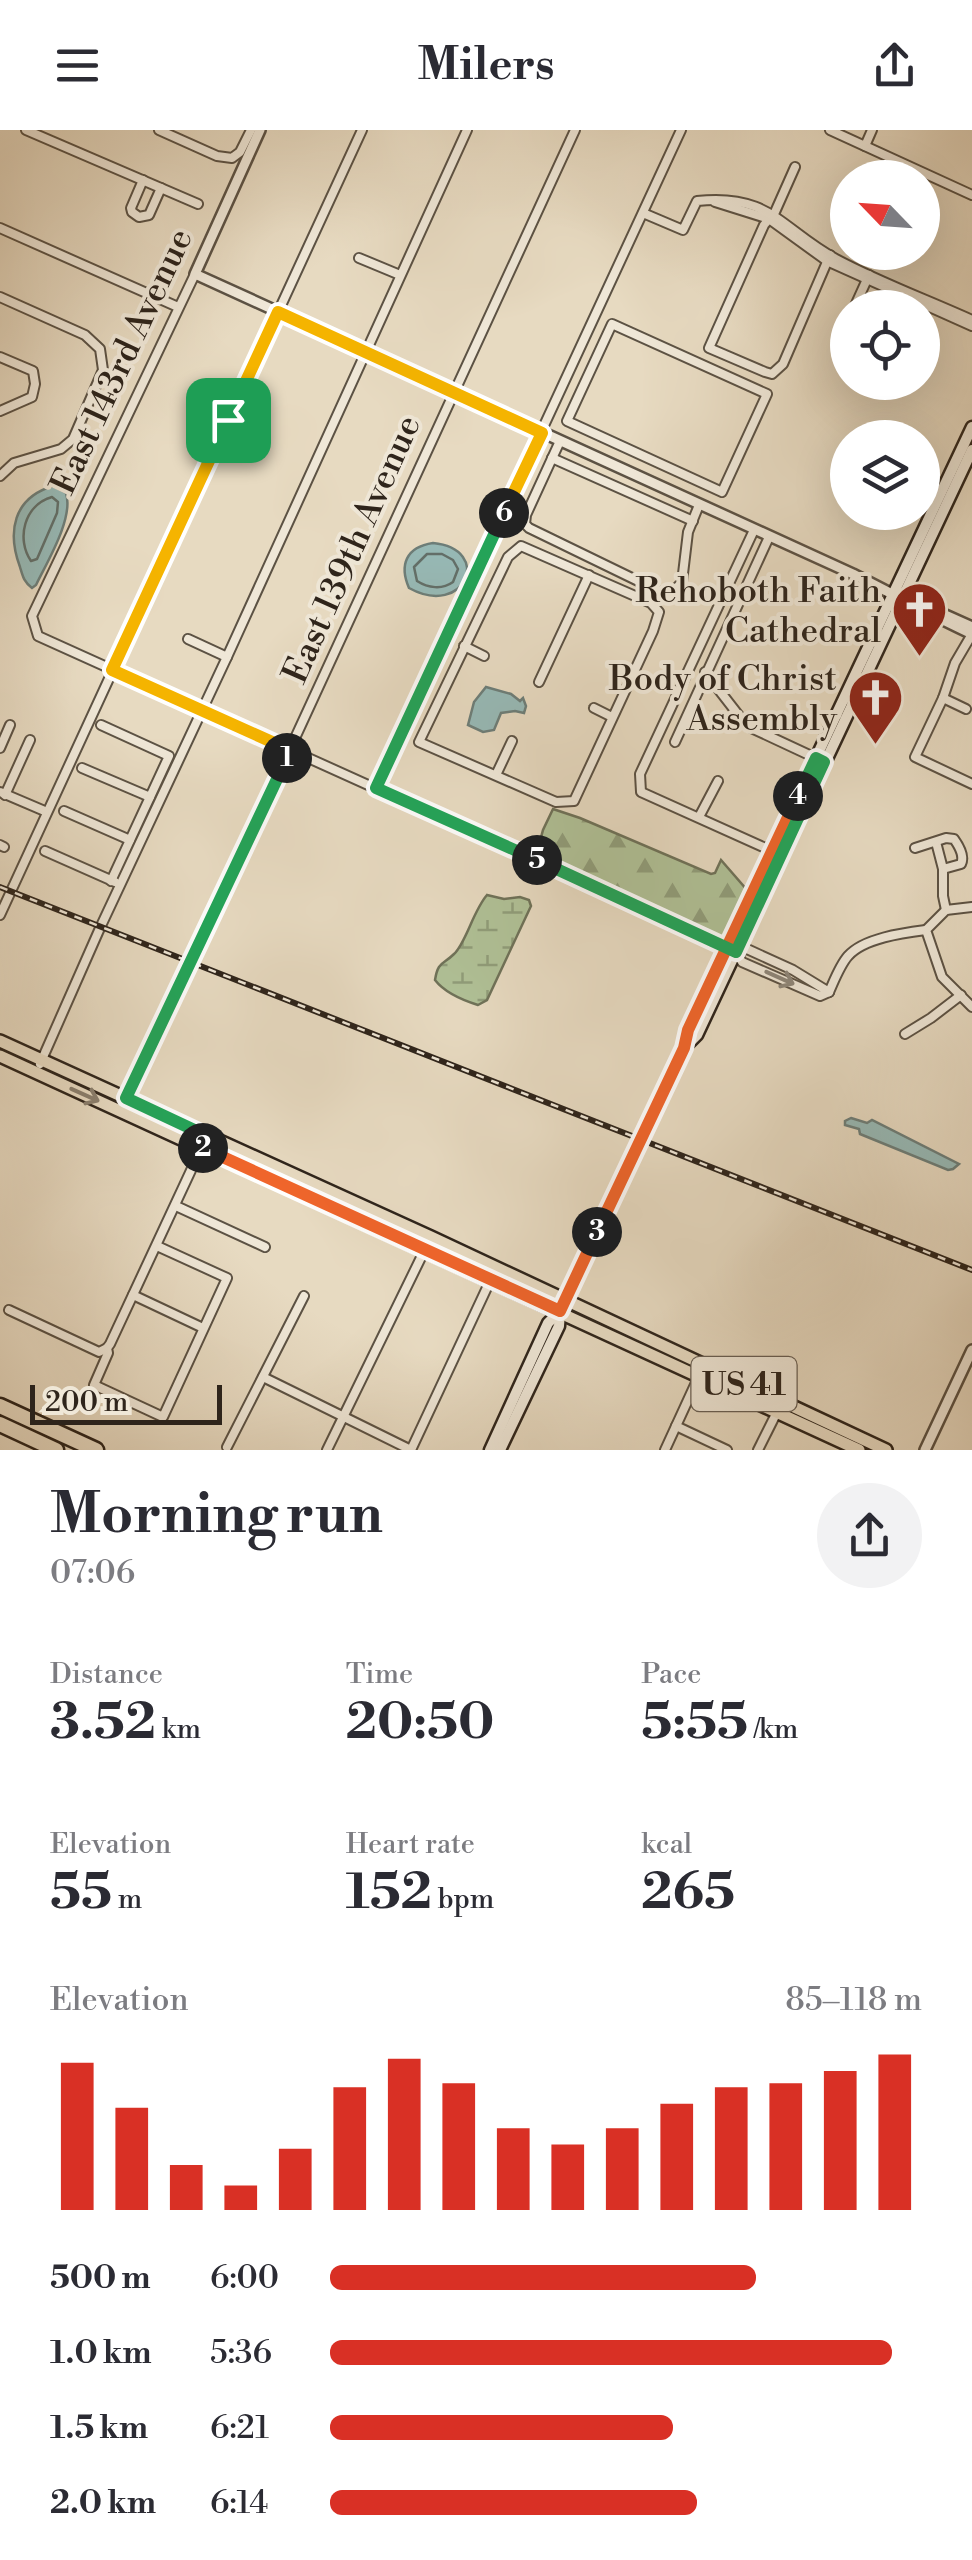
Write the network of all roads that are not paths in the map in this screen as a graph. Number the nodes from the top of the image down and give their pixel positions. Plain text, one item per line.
1 (26, 130) edge
2 (159, 130) edge
3 (250, 130) edge
4 (260, 130) edge
5 (362, 130) edge
6 (467, 130) edge
7 (574, 130) edge
8 (681, 130) edge
9 (830, 130) edge
10 (872, 130) edge
11 (865, 146) junction
12 (795, 166) dead end
13 (143, 180) junction
14 (160, 188) junction
15 (972, 195) edge
16 (198, 204) dead end
17 (643, 213) junction
18 (771, 216) junction
19 (0, 228) edge
20 (359, 258) dead end
21 (829, 258) junction
22 (194, 274) junction
23 (400, 276) junction
24 (868, 276) junction
25 (862, 290) edge
26 (898, 290) edge
27 (0, 298) edge
28 (178, 307) junction
29 (940, 309) edge
30 (278, 312) junction
31 (972, 323) edge
32 (366, 352) junction
33 (0, 357) edge
34 (453, 392) junction
35 (0, 410) edge
36 (972, 428) edge
37 (542, 433) junction
38 (560, 441) junction
39 (972, 450) edge
40 (644, 454) junction
41 (552, 458) junction
42 (634, 475) junction
43 (0, 476) edge
44 (954, 477) junction
45 (699, 505) junction
46 (693, 521) junction
47 (754, 530) junction
48 (767, 542) junction
49 (488, 547) junction
50 (508, 556) junction
51 (589, 574) junction
52 (901, 598) junction
53 (971, 636) edge
54 (188, 639) dead end
55 (464, 646) junction
56 (484, 656) dead end
57 (227, 657) junction
58 (112, 670) junction
59 (706, 672) junction
60 (540, 682) dead end
61 (943, 698) junction
62 (594, 708) dead end
63 (966, 709) dead end
64 (202, 711) junction
65 (612, 717) junction
66 (406, 719) junction
67 (10, 725) dead end
68 (100, 725) dead end
69 (425, 728) junction
70 (30, 740) dead end
71 (512, 741) dead end
72 (675, 742) dead end
73 (0, 748) edge
74 (290, 750) junction
75 (820, 760) junction
76 (82, 768) dead end
77 (496, 775) junction
78 (718, 782) dead end
79 (972, 784) edge
80 (376, 788) junction
81 (2, 793) edge
82 (150, 798) junction
83 (64, 810) dead end
84 (48, 812) junction
85 (699, 817) junction
86 (130, 840) junction
87 (936, 842) junction
88 (915, 848) dead end
89 (45, 851) dead end
90 (772, 851) junction
91 (118, 866) junction
92 (943, 869) junction
93 (124, 880) junction
94 (111, 881) junction
95 (972, 907) edge
96 (946, 910) junction
97 (754, 914) junction
98 (0, 915) edge
99 (926, 930) junction
100 (731, 950) junction
101 (961, 995) junction
102 (972, 1007) edge
103 (905, 1034) dead end
104 (0, 1041) edge
105 (0, 1056) edge
106 (44, 1069) junction
107 (126, 1098) junction
108 (205, 1142) junction
109 (243, 1166) junction
110 (322, 1188) junction
111 (176, 1206) junction
112 (334, 1208) junction
113 (398, 1223) junction
114 (428, 1243) junction
115 (157, 1246) junction
116 (265, 1247) dead end
117 (491, 1279) junction
118 (132, 1295) junction
119 (304, 1296) dead end
120 (563, 1306) junction
121 (9, 1310) dead end
122 (203, 1328) junction
123 (107, 1348) junction
124 (972, 1350) edge
125 (699, 1376) junction
126 (263, 1377) junction
127 (735, 1386) junction
128 (0, 1406) edge
129 (777, 1412) junction
130 (342, 1418) junction
131 (0, 1424) edge
132 (676, 1426) junction
133 (823, 1426) junction
134 (228, 1447) dead end
135 (56, 1450) edge
136 (96, 1450) edge
137 (327, 1450) edge
138 (411, 1450) edge
139 (490, 1450) edge
140 (500, 1450) edge
141 (665, 1450) edge
142 (727, 1450) edge
143 (758, 1450) edge
144 (859, 1450) edge
145 (886, 1450) edge
146 (925, 1450) edge

1 - 13 street
2 - 3 street
4 - 22 street, East 143rd Avenue
5 - 30 street
6 - 23 street
7 - 34 street, East 139th Avenue
8 - 17 street
9 - 11 street
10 - 11 street
11 - 15 street
12 - 18 street
13 - 14 street
13 - 14 street
14 - 16 street
17 - 18 street
17 - 37 street
18 - 21 street
18 - 21 street
19 - 28 street
20 - 23 street
21 - 24 street
22 - 28 street, East 143rd Avenue
22 - 30 street
23 - 32 street
24 - 25 street
24 - 26 street
27 - 43 street
28 - 58 street, East 143rd Avenue
29 - 31 street
30 - 32 street
30 - 58 street
32 - 34 street
32 - 57 street
33 - 35 street
34 - 37 street
34 - 74 street, East 139th Avenue
36 - 44 main road
37 - 38 street
37 - 49 street
38 - 41 street
38 - 42 street
39 - 44 main road
40 - 40 street
40 - 42 street
41 - 46 street
41 - 46 street
42 - 45 street
44 - 52 main road
45 - 46 street
45 - 47 street
47 - 48 street
47 - 85 street
48 - 52 street
48 - 59 street
49 - 50 street
49 - 66 street
50 - 51 street
50 - 55 street
51 - 60 street
51 - 65 street
52 - 53 street
52 - 75 main road
53 - 61 street
54 - 57 street
55 - 56 street
55 - 69 street
57 - 64 street
58 - 64 street
58 - 84 street
59 - 72 street
59 - 75 street
61 - 63 street
61 - 79 street
62 - 65 street
64 - 74 street
64 - 93 street
65 - 77 street
66 - 69 street
66 - 80 street
67 - 73 street
68 - 82 street
69 - 77 street
70 - 81 street
71 - 77 street
74 - 80 street
74 - 107 street, East 139th Avenue
75 - 90 main road
75 - 97 main road
76 - 82 street
78 - 85 street
80 - 100 street
81 - 84 street
82 - 86 street
83 - 86 street
84 - 98 street
85 - 90 street
86 - 91 street
87 - 88 street
87 - 92 street
87 - 92 street
89 - 94 street
90 - 97 main road
90 - 100 main road
91 - 93 street
91 - 94 street
92 - 96 street
93 - 94 street
93 - 106 street
95 - 96 street
96 - 99 street
97 - 100 main road
99 - 100 street
99 - 101 street
100 - 120 main road
101 - 102 street
101 - 103 street
104 - 106 main road, US 41
105 - 106 main road, US 41
106 - 107 main road, US 41
106 -> 108 main road, US 41
107 - 108 main road, US 41
108 - 109 main road, US 41
108 - 110 main road, US 41
108 - 111 street
109 - 110 main road
109 - 112 main road, US 41
110 - 113 main road, US 41
111 - 115 street
111 - 116 street
112 - 113 main road
112 - 114 main road, US 41
113 - 114 main road, US 41
114 - 117 main road, US 41
114 - 120 main road, US 41
114 - 130 street
115 - 118 street
115 - 122 street
117 - 120 main road, US 41
117 - 138 street
118 - 122 street
118 - 123 street
119 - 126 street
120 - 125 main road, US 41
120 - 127 main road, US 41
120 - 139 main road
120 - 140 main road
121 - 123 street
122 - 123 street
124 - 146 street
125 - 127 main road, US 41
125 - 132 street
126 - 130 street
126 - 134 street
127 - 129 main road, US 41
127 - 133 main road, US 41
128 - 136 highway
129 - 133 main road, US 41
129 - 143 street
130 - 137 street
130 - 138 street
131 - 135 highway
132 - 141 street
132 - 142 street
133 - 144 main road, US 41
133 - 145 main road, US 41

